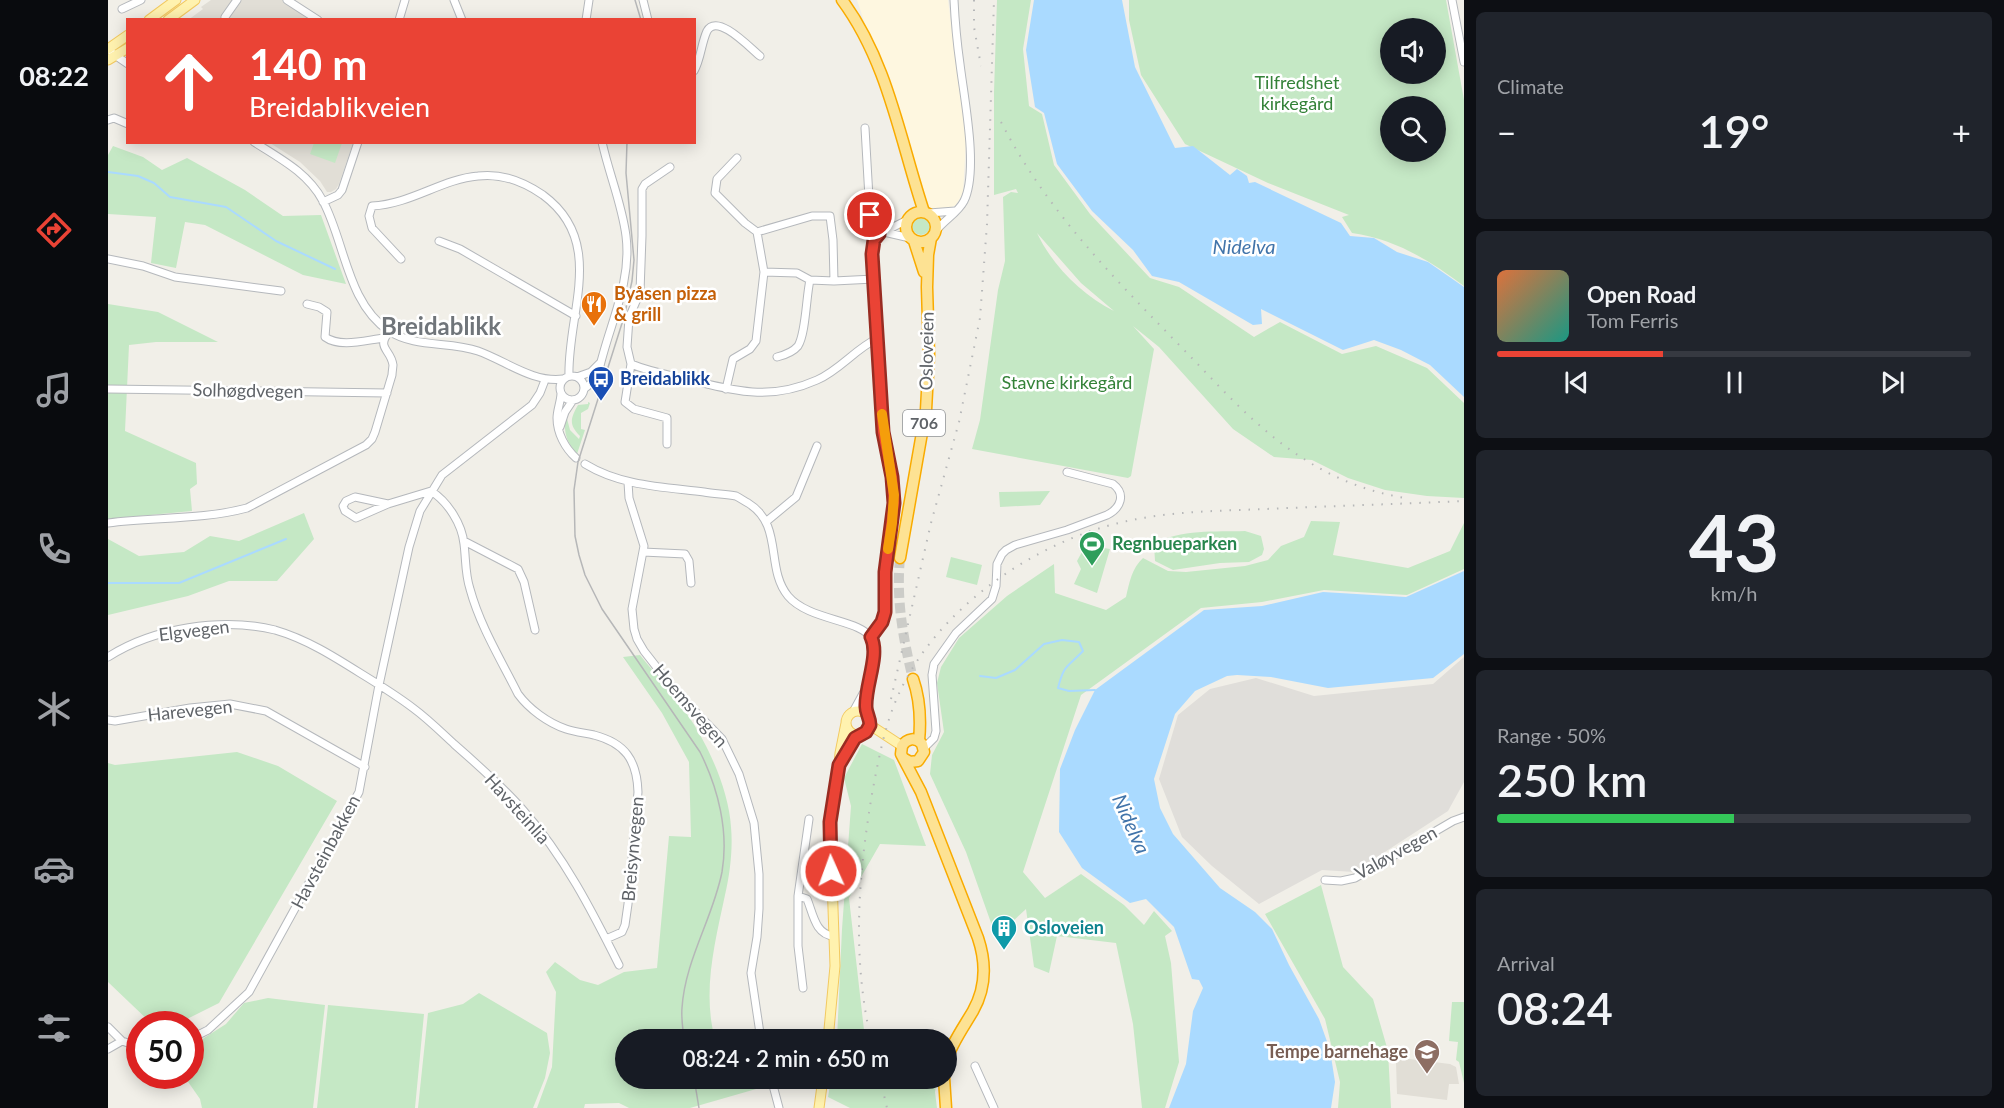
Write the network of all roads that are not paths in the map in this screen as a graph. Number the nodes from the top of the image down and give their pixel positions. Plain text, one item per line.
1 (141, 0) edge
2 (176, 0) edge
3 (195, 0) edge
4 (237, 0) edge
5 (287, 0) edge
6 (405, 0) edge
7 (454, 0) edge
8 (589, 0) edge
9 (643, 0) edge
10 (842, 0) edge
11 (954, 0) edge
12 (1452, 0) edge
13 (122, 9) dead end
14 (225, 17) dead end
15 (152, 18) edge
16 (171, 18) edge
17 (315, 18) edge
18 (400, 18) edge
19 (461, 18) edge
20 (586, 18) edge
21 (648, 18) edge
22 (126, 37) edge
23 (126, 49) edge
24 (110, 54) edge
25 (760, 56) dead end
26 (1464, 62) edge
27 (126, 63) edge
28 (696, 65) edge
29 (108, 120) edge
30 (126, 123) edge
31 (865, 128) dead end
32 (257, 144) edge
33 (357, 144) edge
34 (602, 144) edge
35 (736, 158) dead end
36 (670, 167) dead end
37 (912, 174) junction
38 (323, 202) junction
39 (957, 210) junction
40 (926, 212) junction
41 (908, 218) junction
42 (757, 232) junction
43 (881, 233) junction
44 (934, 234) junction
45 (912, 239) junction
46 (439, 241) dead end
47 (108, 259) edge
48 (401, 259) dead end
49 (764, 272) junction
50 (874, 279) junction
51 (810, 280) junction
52 (834, 281) junction
53 (927, 286) junction
54 (281, 291) dead end
55 (307, 304) dead end
56 (576, 316) junction
57 (616, 316) junction
58 (629, 318) junction
59 (390, 331) junction
60 (384, 338) junction
61 (878, 338) junction
62 (777, 357) dead end
63 (602, 361) junction
64 (632, 364) junction
65 (570, 377) junction
66 (545, 380) junction
67 (726, 388) junction
68 (108, 389) edge
69 (584, 389) junction
70 (561, 392) junction
71 (387, 393) junction
72 (573, 400) junction
73 (559, 429) junction
74 (667, 444) dead end
75 (817, 446) dead end
76 (576, 458) dead end
77 (585, 464) dead end
78 (1067, 472) dead end
79 (628, 482) junction
80 (431, 491) junction
81 (388, 504) junction
82 (767, 521) junction
83 (108, 523) edge
84 (464, 541) junction
85 (643, 552) junction
86 (900, 558) tunnel mouth
87 (691, 583) dead end
88 (535, 630) dead end
89 (871, 637) junction
90 (108, 657) edge
91 (913, 679) tunnel mouth
92 (379, 685) junction
93 (867, 685) junction
94 (853, 712) junction
95 (919, 712) junction
96 (108, 720) edge
97 (846, 723) junction
98 (866, 727) junction
99 (904, 744) junction
100 (922, 749) junction
101 (903, 758) junction
102 (839, 765) junction
103 (365, 767) junction
104 (921, 792) junction
105 (1464, 817) edge
106 (808, 819) dead end
107 (1325, 880) dead end
108 (798, 896) junction
109 (834, 936) junction
110 (606, 939) junction
111 (619, 965) dead end
112 (803, 988) dead end
113 (108, 1027) edge
114 (759, 1029) edge
115 (829, 1029) edge
116 (204, 1032) edge
117 (957, 1036) edge
118 (123, 1041) junction
119 (126, 1042) edge
120 (108, 1049) edge
121 (975, 1066) dead end
122 (774, 1089) edge
123 (822, 1089) edge
124 (945, 1089) edge
125 (779, 1108) edge
126 (819, 1108) edge
127 (946, 1108) edge
128 (994, 1108) edge

1 - 13 street
2 - 15 main road
3 - 16 main road
4 - 14 street
5 - 17 street
6 - 18 street
7 - 19 street
8 - 20 street
9 - 21 street
10 - 37 highway, 706
11 - 39 street
12 - 26 street
22 - 24 main road
23 - 24 main road
24 - 27 street
25 - 28 street
29 - 30 street
31 - 43 street
32 - 38 street
33 - 38 street
34 - 57 street
35 - 42 street
36 - 58 street
37 - 40 highway, 706
37 - 41 highway, 706
38 - 59 street
39 - 40 street
39 - 44 street
40 - 41 highway
40 - 44 highway, 706
41 - 43 street
41 - 45 highway, 706
42 - 49 street
42 - 52 street
43 - 45 street
43 - 50 street
44 - 45 highway
44 - 53 highway, Osloveien / 706
45 - 53 highway, Osloveien / 706
46 - 56 street
47 - 54 street
48 - 56 street
49 - 51 street
49 - 67 street
50 - 52 street
50 - 61 street
51 - 52 street
51 - 62 street
53 - 86 highway, Osloveien / 706
55 - 60 street
56 - 65 street
57 - 58 street
57 - 63 street
58 - 64 street
59 - 60 street
59 - 66 street
60 - 71 street
61 - 67 street
61 - 89 street
63 - 65 street
63 - 69 street
64 - 67 street
64 - 74 street
65 - 66 street
65 - 69 street
65 - 70 street
66 - 70 street
66 - 80 street, Havsteinbakken
68 - 71 street, Solhøgdvegen
69 - 72 street
70 - 72 street
70 - 73 street
71 - 83 street
72 - 73 street
73 - 76 street
75 - 82 street
77 - 79 street
78 - 100 street
79 - 82 street
79 - 85 street, Hoemsvegen
80 - 81 street
80 - 84 street, Breisynvegen
80 - 92 street, Havsteinbakken
81 - 81 street
82 - 89 street
84 - 88 street
84 - 110 street, Breisynvegen
85 - 87 street
85 - 114 street, Hoemsvegen
89 - 93 street
90 - 92 street, Elgvegen
91 - 95 highway
92 - 103 street, Havsteinbakken
92 - 110 street, Havsteinlia
93 - 94 street
93 - 98 street
94 - 97 main road
94 - 98 main road
95 - 99 highway
95 - 100 highway
96 - 103 street, Harevegen
97 - 98 main road
97 - 102 main road
98 - 99 main road
98 - 102 main road
99 - 100 highway
99 - 101 highway
100 - 101 highway
100 - 104 highway
101 - 104 highway
102 - 109 main road
103 - 116 street, Havsteinbakken
104 - 117 highway
105 - 107 street, Valøyvegen
106 - 108 street
108 - 109 street
108 - 112 street
109 - 115 main road
110 - 111 street, Havsteinlia
113 - 118 street
118 - 119 street
118 - 120 street
121 - 128 street
122 - 125 street
123 - 126 main road
124 - 127 highway

